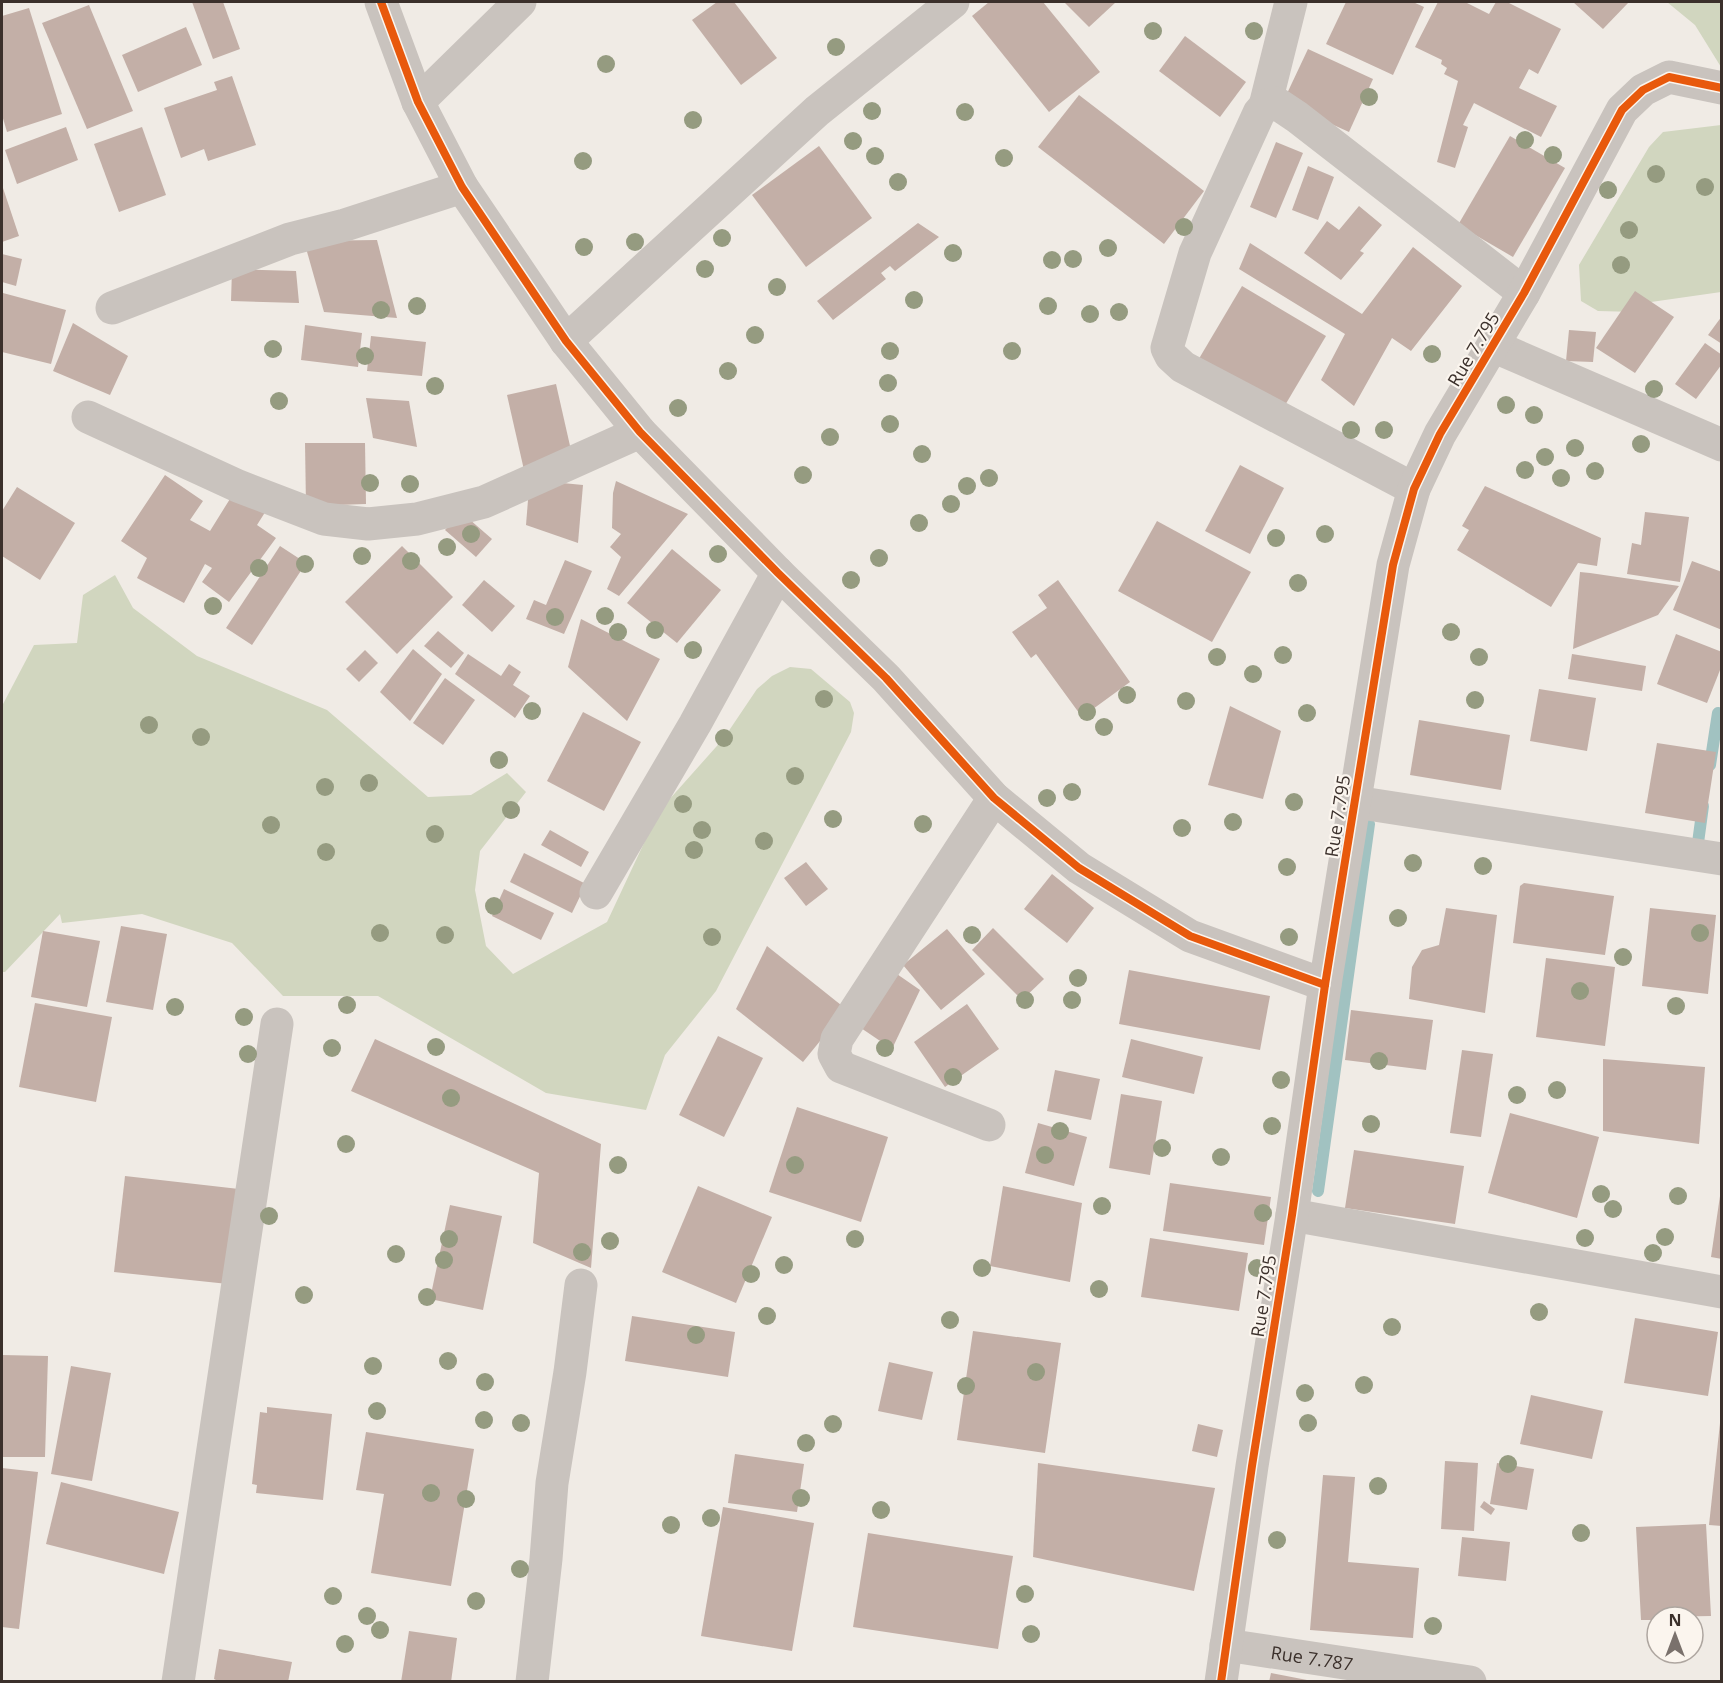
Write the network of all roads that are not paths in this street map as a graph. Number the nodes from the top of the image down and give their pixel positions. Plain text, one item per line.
1 (381, 2) edge
2 (520, 2) edge
3 (953, 2) edge
4 (1291, 2) edge
5 (1718, 87) edge
6 (418, 102) junction
7 (1265, 106) junction
8 (462, 187) junction
9 (1524, 292) junction
10 (112, 308) dead end
11 (566, 340) junction
12 (1492, 346) junction
13 (88, 417) dead end
14 (640, 432) junction
15 (1722, 445) edge
16 (1414, 489) junction
17 (778, 573) junction
18 (994, 798) junction
19 (1355, 802) junction
20 (1722, 859) edge
21 (596, 893) dead end
22 (1325, 985) junction
23 (277, 1024) dead end
24 (989, 1125) dead end
25 (1292, 1215) junction
26 (581, 1285) dead end
27 (1722, 1292) edge
28 (1226, 1645) junction
29 (178, 1682) edge
30 (532, 1682) edge
31 (1221, 1682) edge
32 (1470, 1682) edge

1 - 6 street
2 - 6 street
3 - 11 street
4 - 7 street
5 - 9 street, Rue 7.795
6 - 8 street
7 - 9 street
7 - 16 street
8 - 10 street
8 - 11 street
9 - 12 street, Rue 7.795
11 - 14 street
12 - 15 street
12 - 16 street, Rue 7.795
13 - 14 street
14 - 17 street
16 - 19 street, Rue 7.795
17 - 18 street
17 - 21 street
18 - 22 street
18 - 24 street
19 - 20 street
19 - 22 street, Rue 7.795
22 - 25 street, Rue 7.795
23 - 29 street
25 - 27 street
25 - 28 street, Rue 7.795
26 - 30 street
28 - 31 street, Rue 7.795
28 - 32 street, Rue 7.787

